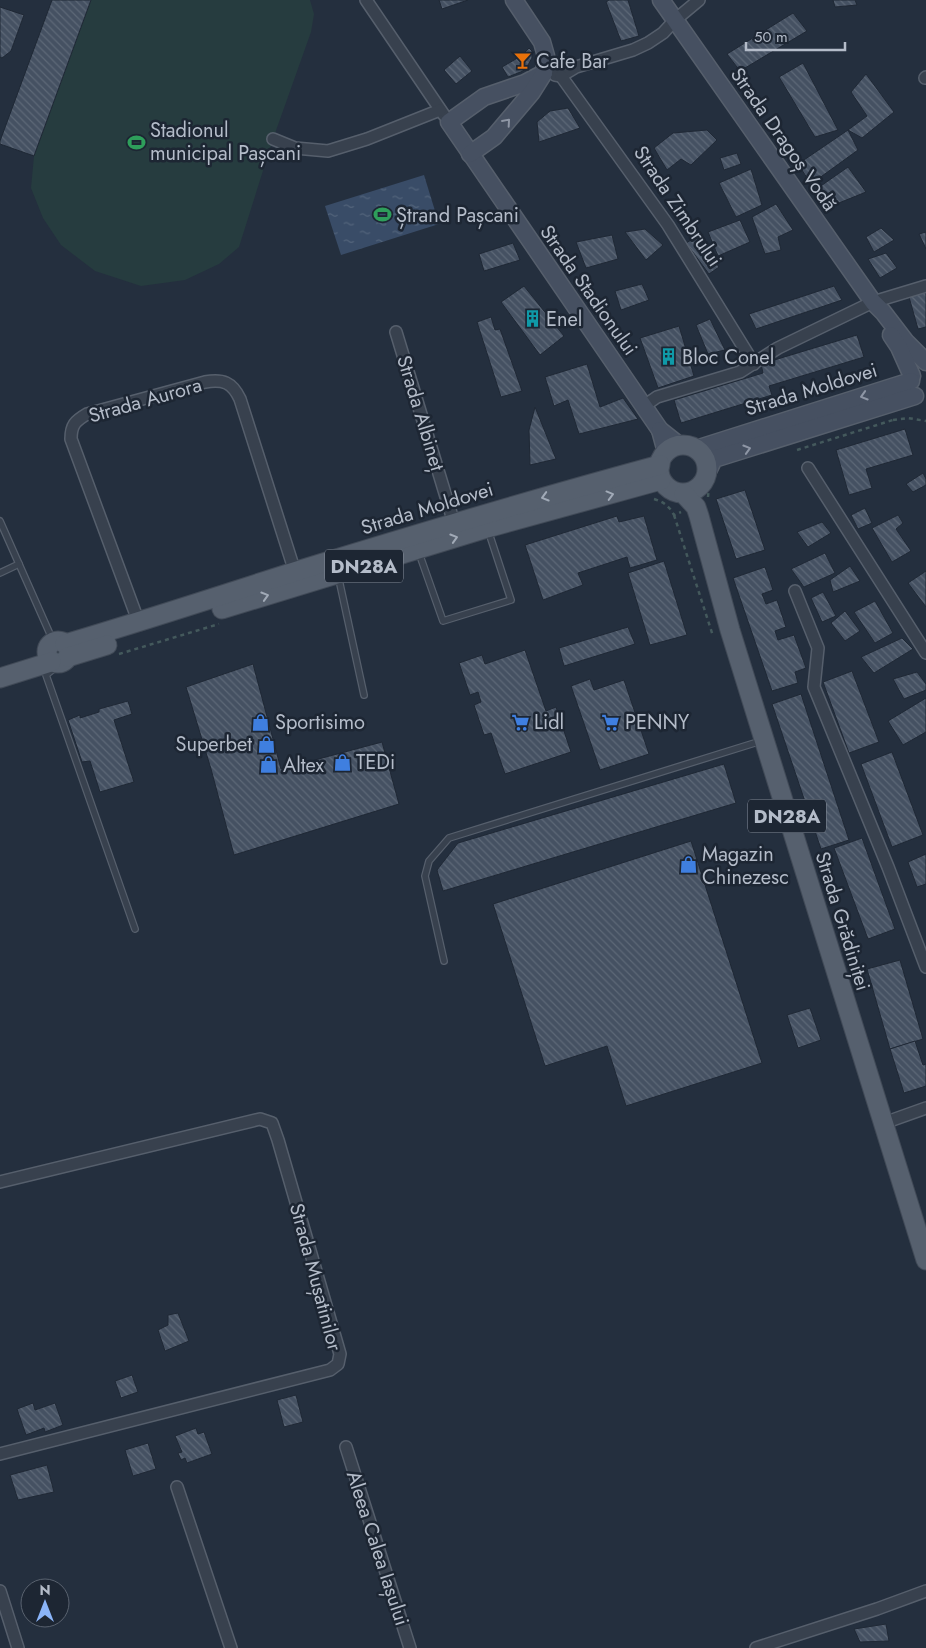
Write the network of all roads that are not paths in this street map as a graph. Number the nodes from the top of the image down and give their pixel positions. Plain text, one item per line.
1 (366, 0) edge
2 (514, 0) edge
3 (661, 0) edge
4 (700, 0) edge
5 (675, 20) junction
6 (544, 73) junction
7 (561, 76) junction
8 (445, 116) junction
9 (273, 139) dead end
10 (470, 154) junction
11 (926, 286) edge
12 (873, 302) junction
13 (396, 332) dead end
14 (926, 362) edge
15 (754, 364) junction
16 (926, 366) edge
17 (916, 389) edge
18 (644, 406) junction
19 (672, 458) junction
20 (808, 468) dead end
21 (708, 471) junction
22 (693, 496) junction
23 (0, 521) edge
24 (454, 523) junction
25 (487, 528) junction
26 (417, 550) junction
27 (20, 564) junction
28 (295, 572) junction
29 (0, 573) edge
30 (338, 573) junction
31 (795, 591) dead end
32 (139, 623) junction
33 (55, 652) junction
34 (926, 653) edge
35 (0, 665) edge
36 (0, 678) edge
37 (364, 695) dead end
38 (763, 740) junction
39 (134, 930) dead end
40 (444, 961) dead end
41 (926, 967) edge
42 (926, 1108) edge
43 (884, 1123) junction
44 (0, 1182) edge
45 (926, 1260) edge
46 (346, 1447) dead end
47 (0, 1454) edge
48 (177, 1487) dead end
49 (926, 1591) edge
50 (0, 1592) edge
51 (18, 1648) edge
52 (231, 1648) edge
53 (410, 1648) edge
54 (756, 1648) edge

1 - 8 street, Strada Stadionului
2 - 6 main road
3 - 5 main road, Strada Dragoș Vodă
4 - 5 street
5 - 7 street
5 - 12 main road, Strada Dragoș Vodă
6 - 7 street
6 - 8 main road
10 -> 6 main road
7 - 15 street, Strada Zimbrului
8 - 9 street
8 - 10 main road, Strada Stadionului
10 - 18 main road, Strada Stadionului
11 - 12 street
12 - 14 main road, Strada Dragoș Vodă
12 - 15 street
12 - 17 main road, Strada Dragoș Vodă
13 - 24 street, Strada Albineț
15 - 18 street
16 - 17 main road, DN28A
17 -> 19 main road, Strada Moldovei / DN28A
21 -> 17 main road, Strada Moldovei / DN28A
18 - 19 main road, Strada Stadionului
19 - 21 main road
19 - 22 main road
19 -> 24 main road, Strada Moldovei / DN28A
25 -> 19 main road, Strada Moldovei / DN28A
20 - 34 street
21 - 22 main road, DN28A
22 - 38 main road, Strada Grădiniței / DN28A
23 - 27 lane
24 - 28 main road, Strada Moldovei / DN28A
26 -> 25 main road, Strada Moldovei / DN28A
25 - 26 lane
26 - 30 main road, Strada Moldovei / DN28A
27 - 29 lane
27 - 33 lane
28 - 32 main road, Strada Moldovei / DN28A
28 - 32 street, Strada Aurora
33 -> 30 main road, Strada Moldovei / DN28A
30 - 37 lane
31 - 41 street
32 - 33 main road, Strada Moldovei / DN28A
33 - 35 main road, Strada Moldovei / DN28A
33 - 36 main road, Strada Moldovei / DN28A
33 - 39 lane
38 - 40 lane
38 - 43 main road, Strada Grădiniței / DN28A
42 - 43 street
43 - 45 main road, Strada Grădiniței / DN28A
44 - 47 street, Strada Mușatinilor
46 - 53 street, Aleea Calea Iașului
48 - 52 street
49 - 54 street
50 - 51 street

